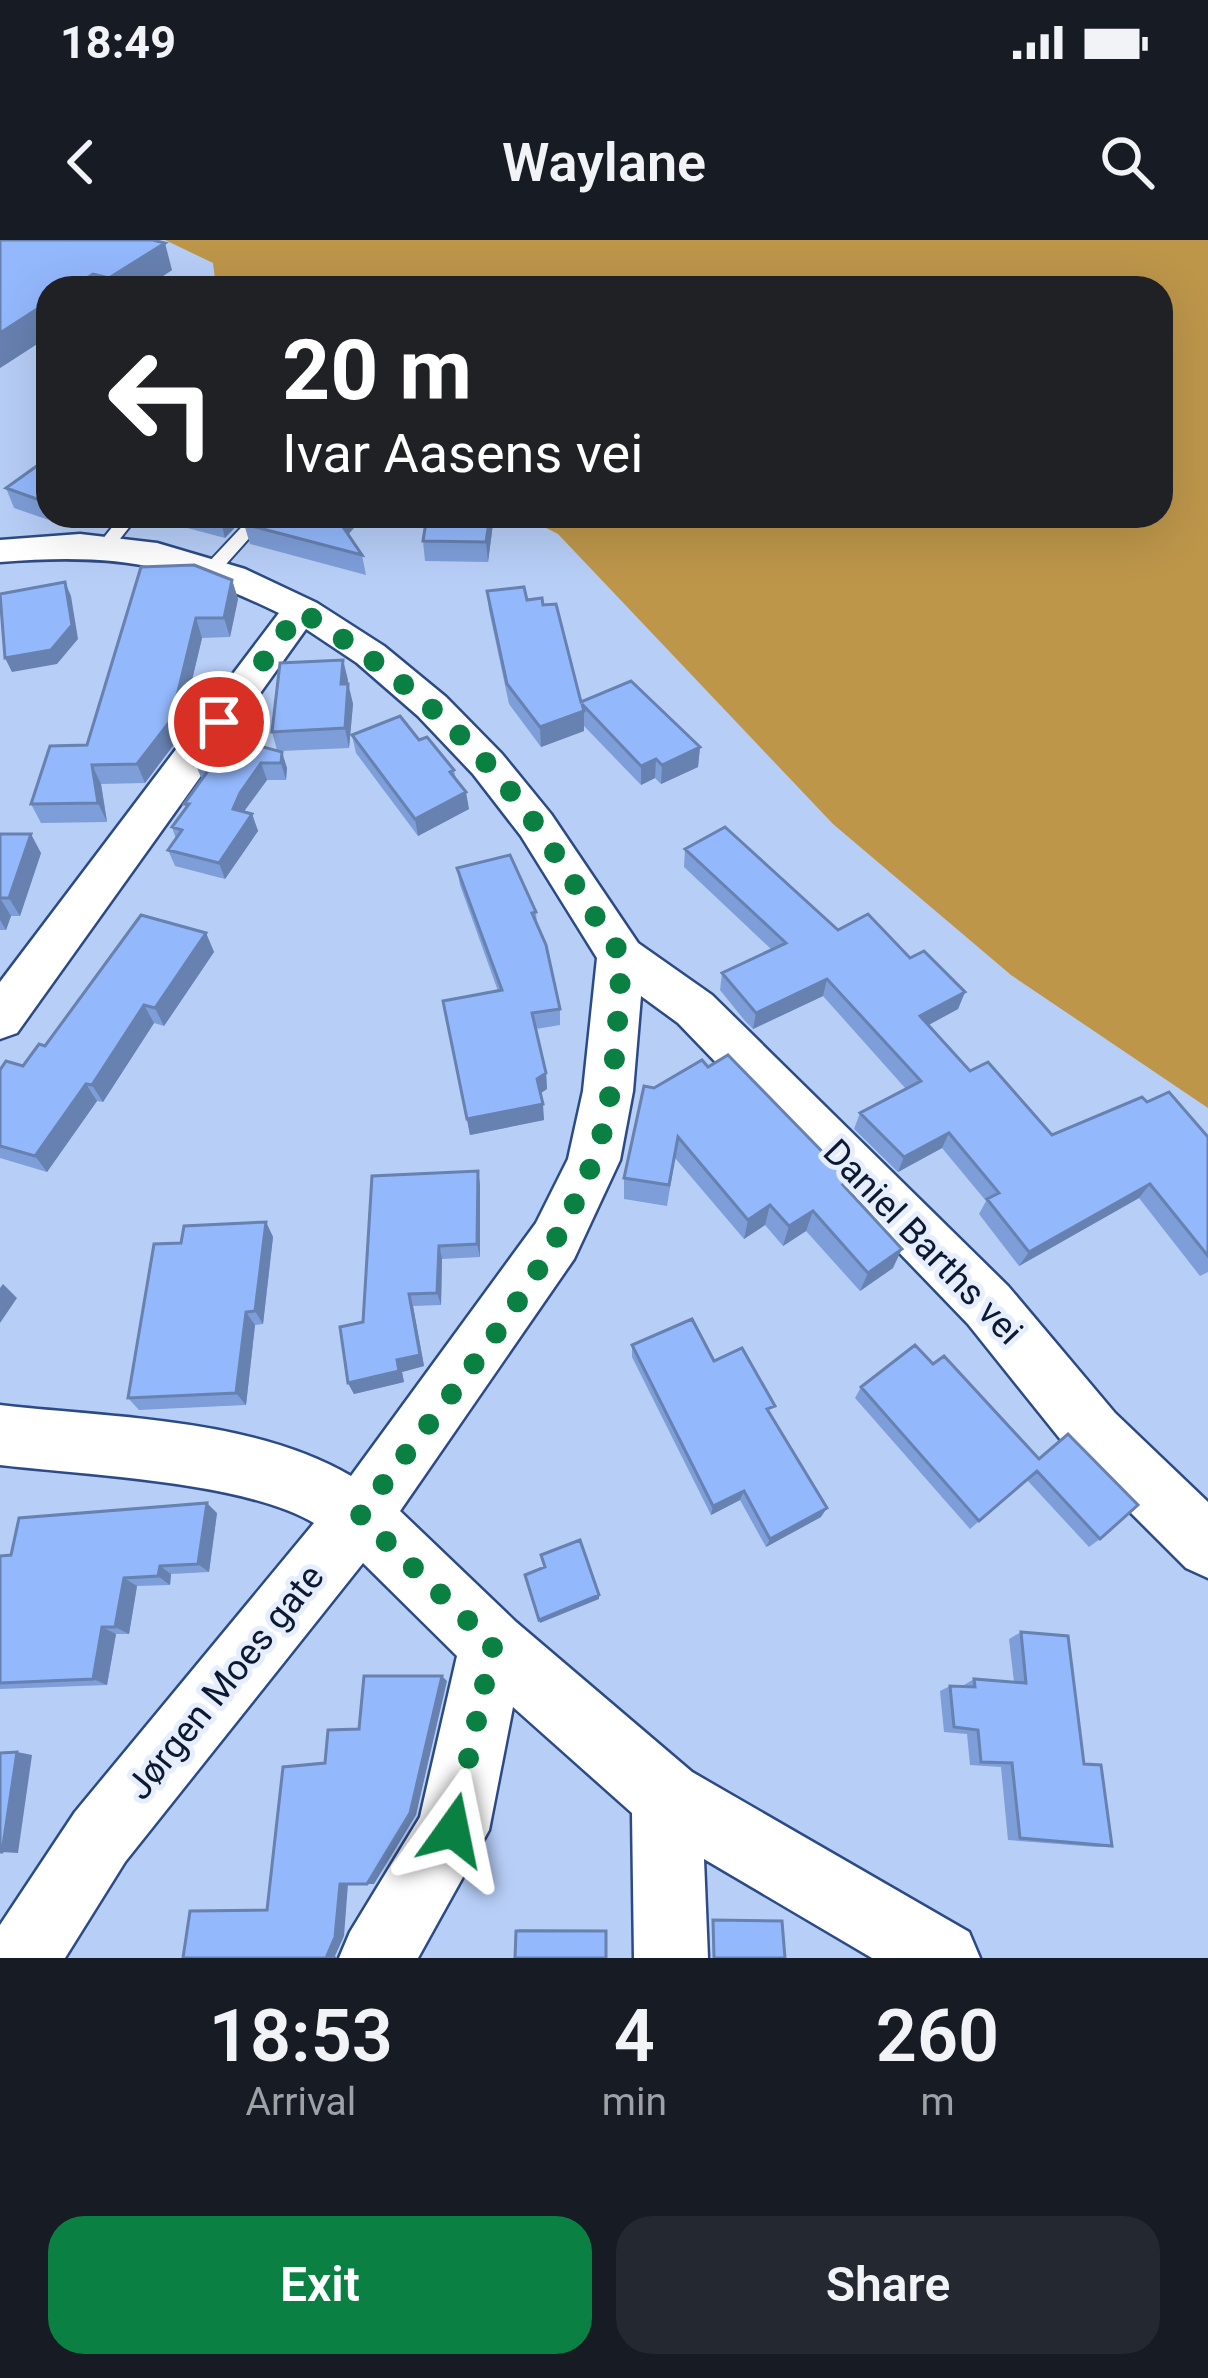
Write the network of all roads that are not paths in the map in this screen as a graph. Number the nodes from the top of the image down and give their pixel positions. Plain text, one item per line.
1 (249, 528) edge
2 (118, 531) edge
3 (0, 551) edge
4 (213, 568) junction
5 (300, 611) junction
6 (622, 956) junction
7 (0, 1019) edge
8 (0, 1435) edge
9 (360, 1516) junction
10 (1208, 1546) edge
11 (493, 1645) junction
12 (667, 1797) junction
13 (22, 1958) edge
14 (376, 1958) edge
15 (671, 1958) edge
16 (943, 1958) edge

1 - 4 lane
2 - 3 street
2 - 4 street
4 - 5 street
5 - 6 street
5 - 7 street
6 - 9 street, Jørgen Moes gate
6 - 10 street, Daniel Barths vei
8 - 9 street
9 - 11 street
9 - 13 street, Jørgen Moes gate
11 - 12 street
11 - 14 street
12 - 15 street
12 - 16 street

